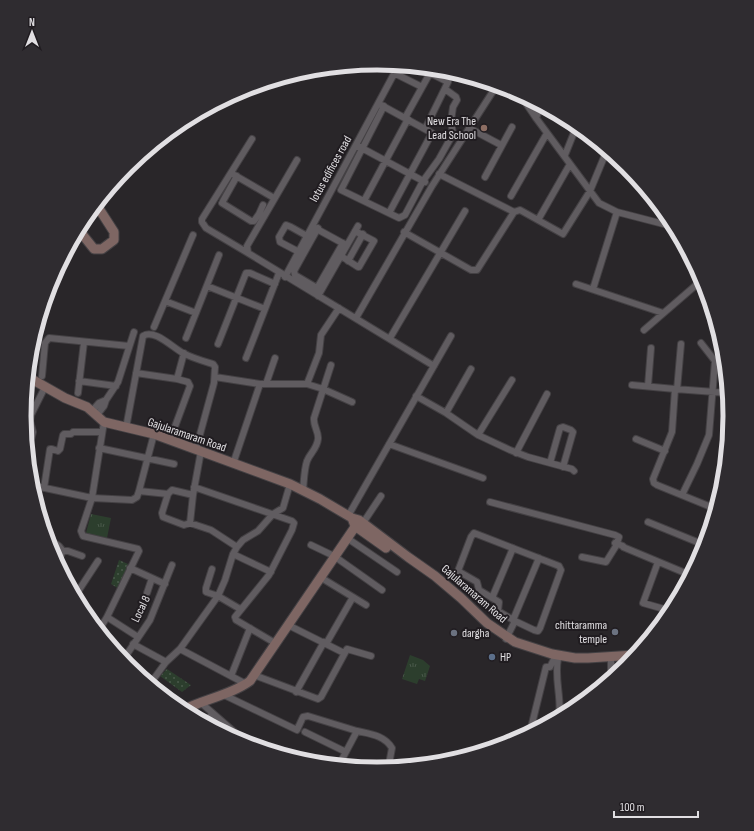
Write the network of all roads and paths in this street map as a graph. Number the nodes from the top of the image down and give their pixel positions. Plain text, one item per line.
1 (430, 73) edge
2 (431, 74) edge
3 (422, 86) junction
4 (445, 89) junction
5 (494, 90) edge
6 (526, 103) edge
7 (381, 104) junction
8 (539, 110) edge
9 (406, 118) junction
10 (536, 118) junction
11 (512, 127) dead end
12 (470, 128) junction
13 (425, 129) junction
14 (574, 132) edge
15 (547, 133) junction
16 (252, 139) dead end
17 (502, 145) junction
18 (359, 146) junction
19 (565, 155) junction
20 (605, 155) edge
21 (297, 160) dead end
22 (386, 161) junction
23 (570, 164) junction
24 (231, 173) junction
25 (410, 174) junction
26 (439, 174) junction
27 (237, 176) junction
28 (484, 177) dead end
29 (423, 181) junction
30 (432, 186) junction
31 (590, 191) junction
32 (511, 196) dead end
33 (274, 198) junction
34 (364, 201) junction
35 (99, 209) edge
36 (465, 211) dead end
37 (514, 212) junction
38 (617, 212) junction
39 (389, 213) junction
40 (261, 215) junction
41 (538, 220) junction
42 (666, 225) edge
43 (315, 227) junction
44 (404, 232) junction
45 (82, 234) edge
46 (363, 234) junction
47 (193, 236) dead end
48 (307, 236) junction
49 (345, 244) junction
50 (298, 252) junction
51 (248, 253) junction
52 (441, 253) junction
53 (219, 255) dead end
54 (341, 256) junction
55 (348, 261) junction
56 (282, 275) junction
57 (275, 284) junction
58 (576, 284) dead end
59 (698, 285) edge
60 (207, 286) junction
61 (593, 290) junction
62 (314, 291) junction
63 (236, 298) junction
64 (165, 301) junction
65 (339, 308) junction
66 (265, 309) junction
67 (196, 312) junction
68 (663, 313) junction
69 (356, 318) junction
70 (154, 327) dead end
71 (644, 330) dead end
72 (134, 332) dead end
73 (451, 336) dead end
74 (186, 338) dead end
75 (390, 338) junction
76 (84, 342) junction
77 (701, 343) dead end
78 (218, 344) dead end
79 (681, 344) dead end
80 (130, 346) junction
81 (651, 348) dead end
82 (184, 353) junction
83 (246, 358) dead end
84 (275, 358) dead end
85 (715, 361) junction
86 (331, 366) dead end
87 (434, 366) junction
88 (719, 367) edge
89 (471, 369) dead end
90 (136, 373) junction
91 (42, 376) dead end
92 (215, 377) junction
93 (177, 379) junction
94 (33, 380) edge
95 (512, 380) dead end
96 (79, 381) junction
97 (263, 384) junction
98 (307, 384) junction
99 (632, 384) dead end
100 (116, 386) junction
101 (648, 386) junction
102 (45, 387) junction
103 (324, 389) junction
104 (676, 389) junction
105 (712, 392) junction
106 (78, 393) dead end
107 (722, 393) edge
108 (547, 394) dead end
109 (416, 396) junction
110 (352, 402) dead end
111 (94, 413) junction
112 (446, 413) junction
113 (31, 415) edge
114 (104, 422) junction
115 (126, 428) junction
116 (102, 432) junction
117 (154, 434) junction
118 (478, 436) junction
119 (636, 439) dead end
120 (170, 440) junction
121 (389, 444) junction
122 (99, 448) junction
123 (198, 450) junction
124 (665, 451) junction
125 (516, 453) junction
126 (148, 458) junction
127 (550, 463) junction
128 (174, 464) dead end
129 (233, 464) junction
130 (563, 467) junction
131 (574, 471) dead end
132 (483, 478) dead end
133 (290, 484) junction
134 (39, 487) edge
135 (194, 487) junction
136 (44, 488) junction
137 (139, 490) junction
138 (303, 490) junction
139 (168, 494) junction
140 (193, 495) junction
141 (682, 495) junction
142 (381, 496) dead end
143 (92, 498) junction
144 (490, 502) dead end
145 (711, 507) edge
146 (273, 514) junction
147 (353, 519) junction
148 (648, 522) dead end
149 (190, 523) junction
150 (347, 538) junction
151 (699, 543) edge
152 (55, 544) edge
153 (311, 544) dead end
154 (616, 544) junction
155 (237, 547) junction
156 (513, 548) junction
157 (63, 551) junction
158 (233, 554) junction
159 (61, 555) edge
160 (82, 556) dead end
161 (334, 556) junction
162 (582, 557) dead end
163 (539, 558) junction
164 (98, 561) dead end
165 (658, 562) junction
166 (172, 565) dead end
167 (130, 568) junction
168 (212, 569) dead end
169 (272, 572) junction
170 (397, 572) dead end
171 (685, 573) edge
172 (152, 578) junction
173 (320, 578) junction
174 (165, 584) junction
175 (382, 590) dead end
176 (79, 591) edge
177 (147, 593) dead end
178 (218, 596) junction
179 (353, 597) junction
180 (492, 598) junction
181 (366, 605) dead end
182 (240, 609) junction
183 (664, 609) edge
184 (107, 617) junction
185 (514, 620) junction
186 (288, 625) junction
187 (102, 626) edge
188 (250, 628) junction
189 (138, 637) junction
190 (506, 639) junction
191 (276, 643) junction
192 (325, 643) junction
193 (134, 644) junction
194 (180, 649) junction
195 (344, 652) junction
196 (127, 654) edge
197 (371, 656) dead end
198 (625, 657) edge
199 (611, 659) junction
200 (623, 659) edge
201 (166, 662) junction
202 (555, 663) junction
203 (610, 671) edge
204 (254, 675) junction
205 (231, 676) junction
206 (153, 680) edge
207 (246, 684) junction
208 (296, 692) junction
209 (222, 694) junction
210 (200, 702) junction
211 (190, 706) edge
212 (560, 709) edge
213 (212, 713) junction
214 (209, 718) edge
215 (532, 725) edge
216 (230, 729) edge
217 (357, 731) junction
218 (305, 732) dead end
219 (346, 752) junction
220 (342, 760) edge
221 (389, 761) edge

1 - 3 street
2 - 4 street
3 - 7 street, lotus edifices road
3 - 9 street
4 - 13 street
4 - 29 street
5 - 12 street
6 - 10 street
7 - 9 street
7 - 18 street, lotus edifices road
8 - 10 street
9 - 13 street
9 - 22 street
10 - 15 street
11 - 17 street
12 - 17 street
12 - 26 street
13 - 25 street
14 - 19 street
15 - 19 street
15 - 32 street
16 - 24 street
17 - 28 street
18 - 22 street
18 - 34 street
18 - 43 street, lotus edifices road
19 - 23 street
20 - 31 street
21 - 33 street
22 - 25 street
22 - 34 street
23 - 31 street
23 - 41 street
24 - 27 street
24 - 51 street
25 - 29 street
25 - 39 street
26 - 30 street
26 - 37 street
27 - 33 street
27 - 40 street
29 - 30 street
29 - 39 street
30 - 44 street
31 - 38 street
31 - 41 street
33 - 40 street
34 - 39 street
35 - 45 main road
36 - 52 street
37 - 41 street
37 - 52 street
38 - 42 street
38 - 61 street
40 - 51 street
43 - 48 street, lotus edifices road
43 - 49 street
43 - 62 street
44 - 52 street
44 - 69 street
46 - 49 street
46 - 55 street
46 - 55 street
47 - 64 street
48 - 50 street, lotus edifices road
48 - 50 street
49 - 54 street
49 - 62 street
50 - 56 street, lotus edifices road
51 - 56 street
52 - 75 street
53 - 60 street
54 - 55 street
54 - 62 street
56 - 57 street, lotus edifices road
56 - 62 street
57 - 63 street
57 - 66 street, lotus edifices road
58 - 61 street
59 - 68 street
60 - 63 street
60 - 67 street
61 - 68 street
62 - 65 street
63 - 66 street
63 - 78 street
64 - 67 street
64 - 70 street
65 - 69 street
65 - 98 street
66 - 83 street, lotus edifices road
67 - 74 street
68 - 71 street
69 - 75 street
72 - 80 street
73 - 87 street
75 - 87 street
76 - 80 street
76 - 91 street
76 - 96 street
77 - 85 street
79 - 104 street
80 - 100 street
81 - 101 street
82 - 90 street
82 - 92 street
82 - 93 street
84 - 97 street
85 - 88 street
85 - 105 street
86 - 103 street
87 - 109 street
89 - 112 street
90 - 93 street
90 - 115 street
92 - 97 street
92 - 123 street
93 - 120 street
94 - 102 main road, Gajularamaram Road
95 - 118 street
96 - 100 street
96 - 106 street
97 - 98 street
97 - 129 street
98 - 103 street
99 - 101 street
100 - 111 street
101 - 104 street
102 - 111 main road, Gajularamaram Road
102 - 113 street
103 - 110 street
103 - 138 street
104 - 105 street
104 - 124 street
105 - 107 street
105 - 141 street
108 - 125 street
109 - 112 street
109 - 121 street
111 - 114 main road, Gajularamaram Road
112 - 118 street
114 - 115 main road, Gajularamaram Road
114 - 116 street
115 - 117 main road, Gajularamaram Road
116 - 122 street
116 - 136 street
117 - 120 main road, Gajularamaram Road
117 - 126 street
118 - 125 street
119 - 124 street
120 - 123 main road, Gajularamaram Road
121 - 132 street
121 - 147 street
122 - 126 street
122 - 143 street
123 - 129 main road, Gajularamaram Road
123 - 135 street
124 - 141 street
125 - 127 street
126 - 128 street
126 - 137 street
127 - 130 street
127 - 130 street
129 - 133 main road, Gajularamaram Road
130 - 131 street
133 - 138 main road, Gajularamaram Road
133 - 146 street
134 - 136 street
135 - 140 street
135 - 146 street
136 - 143 street
137 - 139 street
137 - 143 street
138 - 147 main road, Gajularamaram Road
139 - 140 street
139 - 149 street
140 - 149 street
141 - 145 street
142 - 147 street
143 - 167 street
144 - 154 street
146 - 155 street
146 - 169 street
147 - 150 main road
147 - 190 main road, Gajularamaram Road
148 - 151 street
149 - 155 street
150 - 161 main road
150 - 170 street
152 - 157 street
153 - 161 street
154 - 162 street
154 - 165 street
155 - 158 street
156 - 163 street
156 - 180 street
156 - 180 street
157 - 159 street
157 - 160 street
158 - 169 street
158 - 178 street
161 - 173 main road
161 - 175 street
163 - 185 street
163 - 185 street
164 - 176 street
165 - 171 street
165 - 183 street
166 - 174 street, Local 8
167 - 172 street
167 - 184 street
168 - 178 street
169 - 182 street
172 - 174 street
172 - 177 street
173 - 179 street
173 - 186 main road
174 - 189 street, Local 8
178 - 182 street
178 - 194 street
179 - 181 street
179 - 192 street
180 - 185 street
182 - 188 street
184 - 187 street
184 - 189 street
185 - 190 street
186 - 191 main road
186 - 192 street
188 - 191 street
188 - 205 street
189 - 193 street, Local 8
190 - 199 main road, Gajularamaram Road
190 - 202 main road, Gajularamaram Road
191 - 204 main road
192 - 195 street
192 - 208 street
193 - 196 street, Local 8
193 - 201 street
194 - 201 street
194 - 205 street
195 - 197 street
195 - 208 street
198 - 199 main road, Gajularamaram Road
199 - 200 main road, Gajularamaram Road
199 - 202 main road, Gajularamaram Road
199 - 203 street
201 - 206 street
202 - 212 street
202 - 215 street
204 - 207 main road
204 - 208 street
205 - 207 street
207 - 209 main road
209 - 210 main road
209 - 217 street
210 - 211 main road
210 - 213 street
213 - 214 street
213 - 216 street
217 - 219 street
217 - 221 street
218 - 219 street
219 - 220 street

